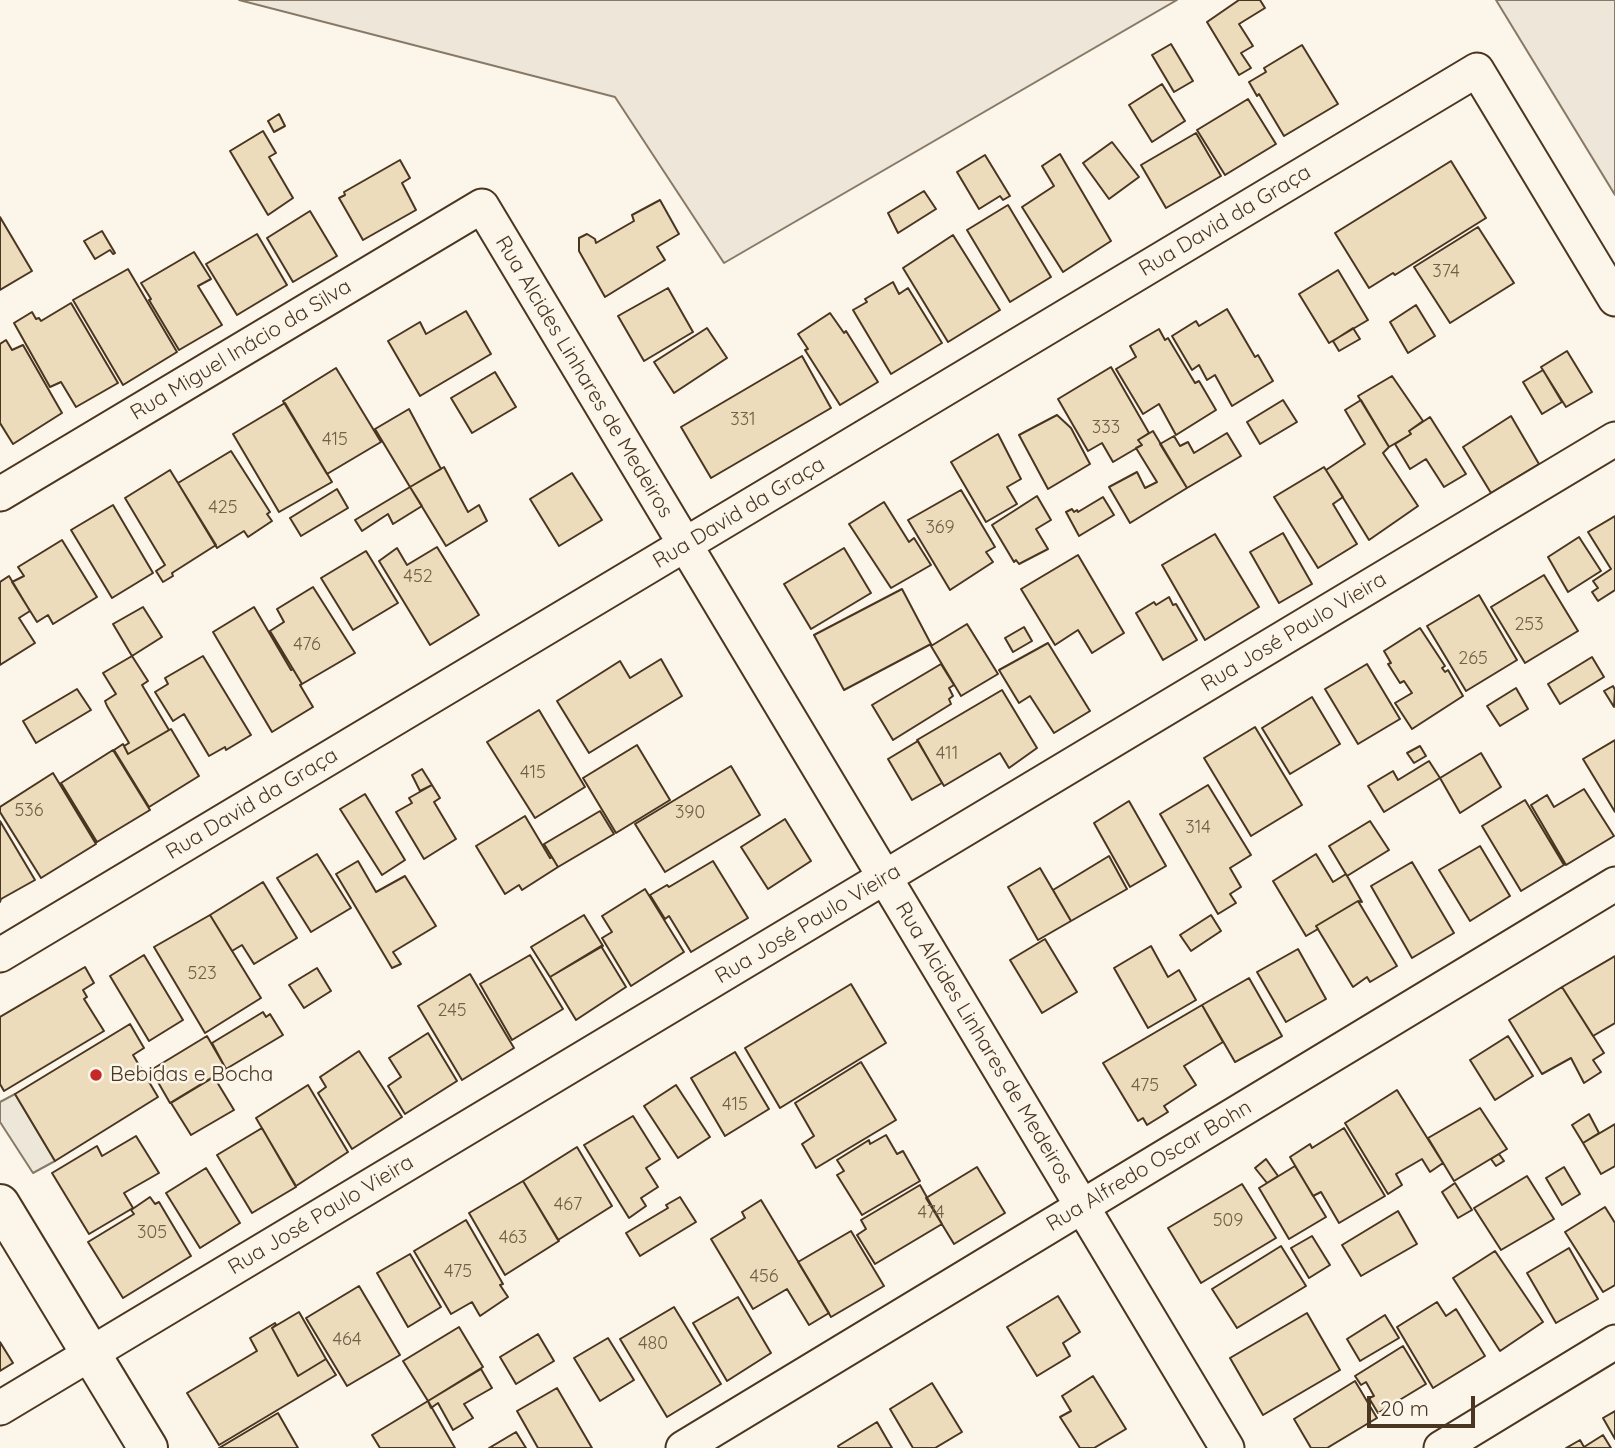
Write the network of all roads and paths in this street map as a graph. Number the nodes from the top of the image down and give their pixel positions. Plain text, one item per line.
1 (482, 206) joint
2 (1615, 299) edge
3 (1615, 439) edge
4 (0, 495) edge
5 (685, 545) junction
6 (884, 877) junction
7 (1615, 884) edge
8 (0, 955) edge
9 (0, 1204) edge
10 (1082, 1206) junction
11 (1615, 1342) edge
12 (91, 1354) junction
13 (0, 1408) edge
14 (148, 1448) edge
15 (683, 1448) edge
16 (1227, 1448) edge
17 (1441, 1448) edge

1 - 4 street, Rua Miguel Inácio da Silva
1 - 5 street, Rua Alcides Linhares de Medeiros
2 - 5 street, Rua David da Graça
3 - 6 street, Rua José Paulo Vieira
5 - 6 street, Rua Alcides Linhares de Medeiros
5 - 8 street, Rua David da Graça
6 - 10 street, Rua Alcides Linhares de Medeiros
6 - 12 street, Rua José Paulo Vieira
7 - 10 street, Rua Alfredo Oscar Bohn
9 - 12 street
10 - 15 street, Rua Alfredo Oscar Bohn
10 - 16 street, Rua Alcides Linhares de Medeiros
11 - 17 street
12 - 13 street, Rua José Paulo Vieira
12 - 14 street

